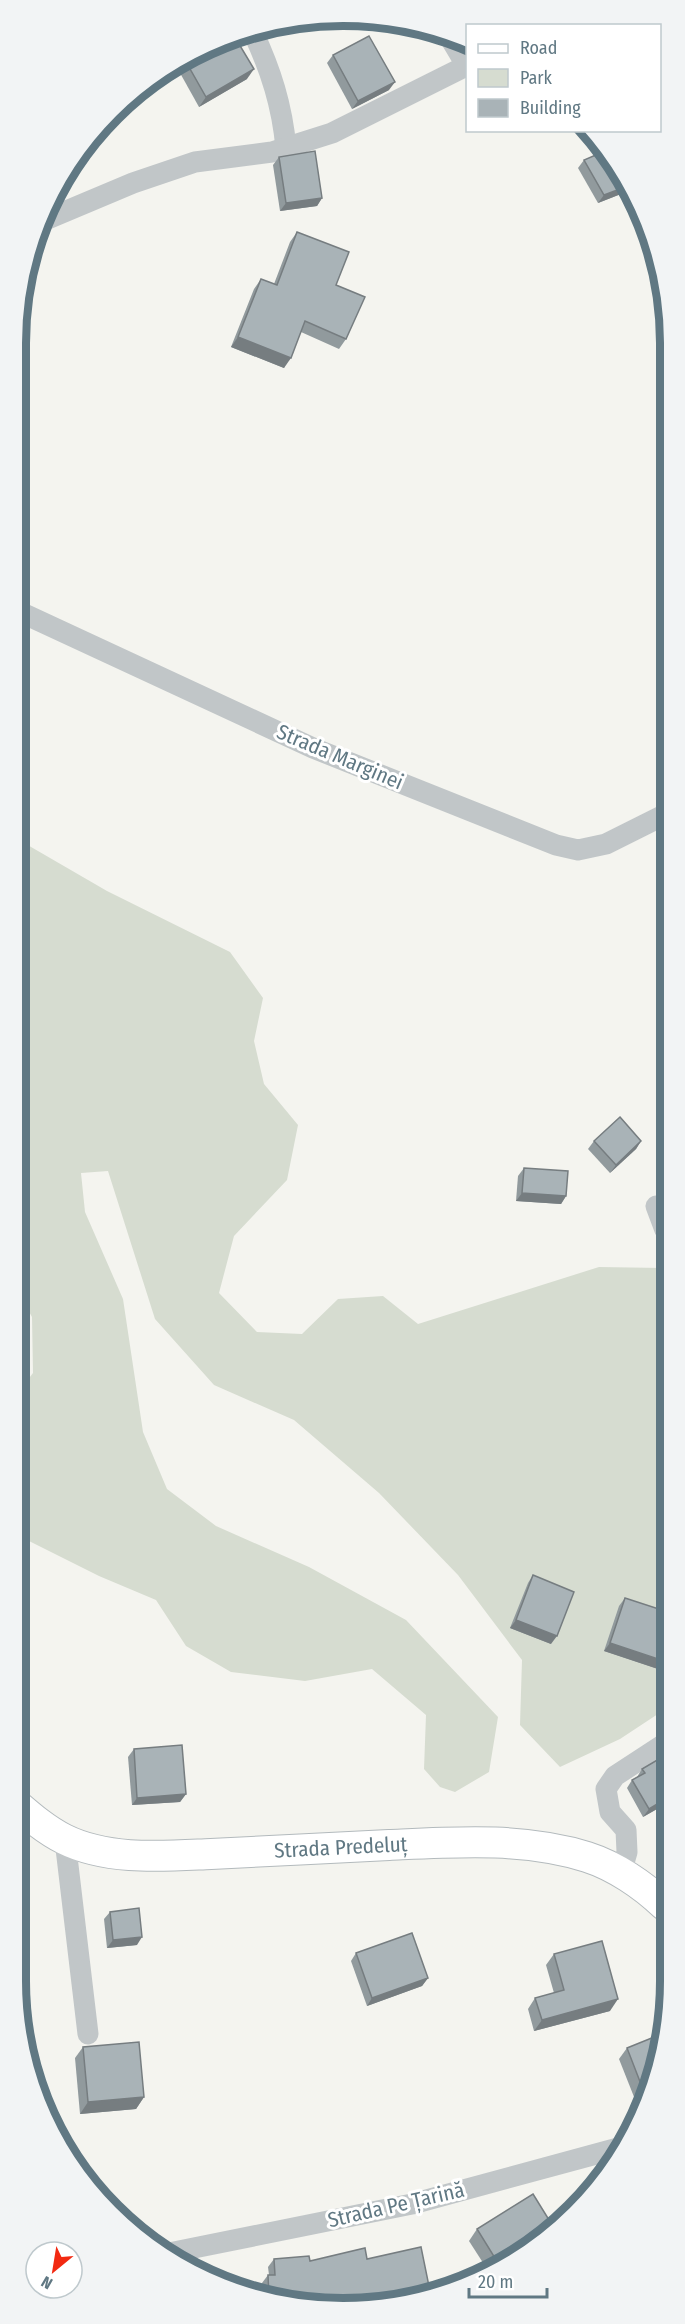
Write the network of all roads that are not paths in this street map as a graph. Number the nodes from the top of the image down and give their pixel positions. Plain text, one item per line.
1 (255, 37) edge
2 (455, 47) edge
3 (466, 63) edge
4 (466, 66) edge
5 (286, 148) junction
6 (52, 217) edge
7 (26, 615) edge
8 (660, 817) edge
9 (656, 1206) dead end
10 (660, 1217) edge
11 (660, 1747) edge
12 (26, 1813) edge
13 (65, 1839) junction
14 (621, 1873) junction
15 (660, 1901) edge
16 (88, 2034) dead end
17 (611, 2150) edge
18 (177, 2251) edge

1 - 5 street
2 - 3 street
4 - 5 street
5 - 6 street
7 - 8 street, Strada Marginei
9 - 10 street
11 - 14 street
12 - 13 main road, Strada Predeluț
13 - 14 main road, Strada Predeluț
13 - 16 street
14 - 15 main road, Strada Predeluț
17 - 18 street, Strada Pe Țarină

